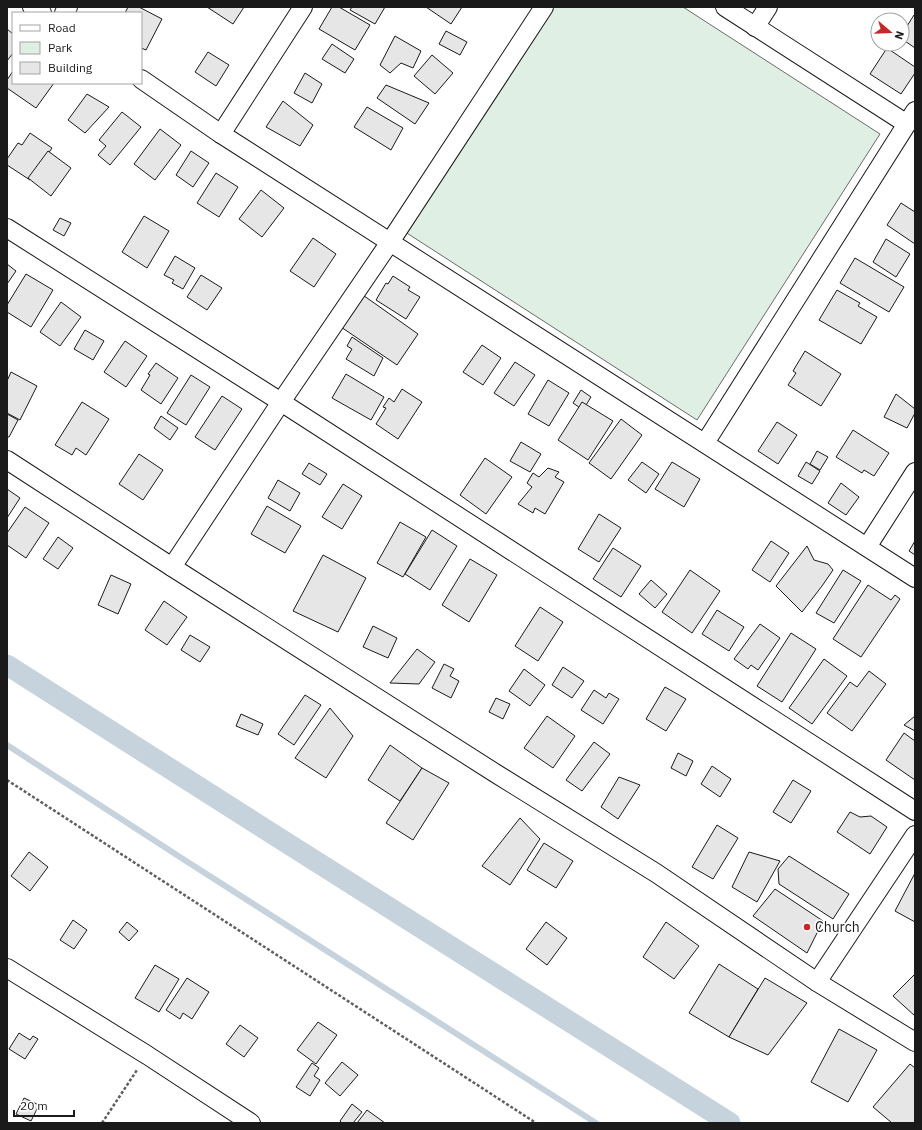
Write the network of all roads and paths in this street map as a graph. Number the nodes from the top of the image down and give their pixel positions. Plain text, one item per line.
1 (303, 7) edge
2 (544, 7) edge
3 (725, 7) edge
4 (768, 7) edge
5 (755, 27) junction
6 (142, 80) edge
7 (911, 118) edge
8 (221, 134) junction
9 (7, 228) edge
10 (390, 242) junction
11 (281, 402) junction
12 (706, 443) junction
13 (7, 460) edge
14 (915, 472) edge
15 (867, 547) junction
16 (172, 567) junction
17 (915, 578) edge
18 (7, 780) edge
19 (915, 811) edge
20 (915, 835) edge
21 (7, 968) edge
22 (817, 982) junction
23 (915, 1042) edge
24 (147, 1055) junction
25 (102, 1123) edge
26 (251, 1123) edge
27 (536, 1123) edge

1 - 8 street
2 - 10 street
3 - 5 street
4 - 5 street
5 - 7 street
6 - 8 street
7 - 12 street
8 - 10 street
9 - 11 street
10 - 11 street
10 - 12 street
11 - 16 street
11 - 19 street
12 - 15 street
13 - 16 street
14 - 15 street
15 - 17 street
16 - 22 street
18 - 27 path
20 - 22 street
21 - 24 street
22 - 23 street
24 - 25 path
24 - 26 street

